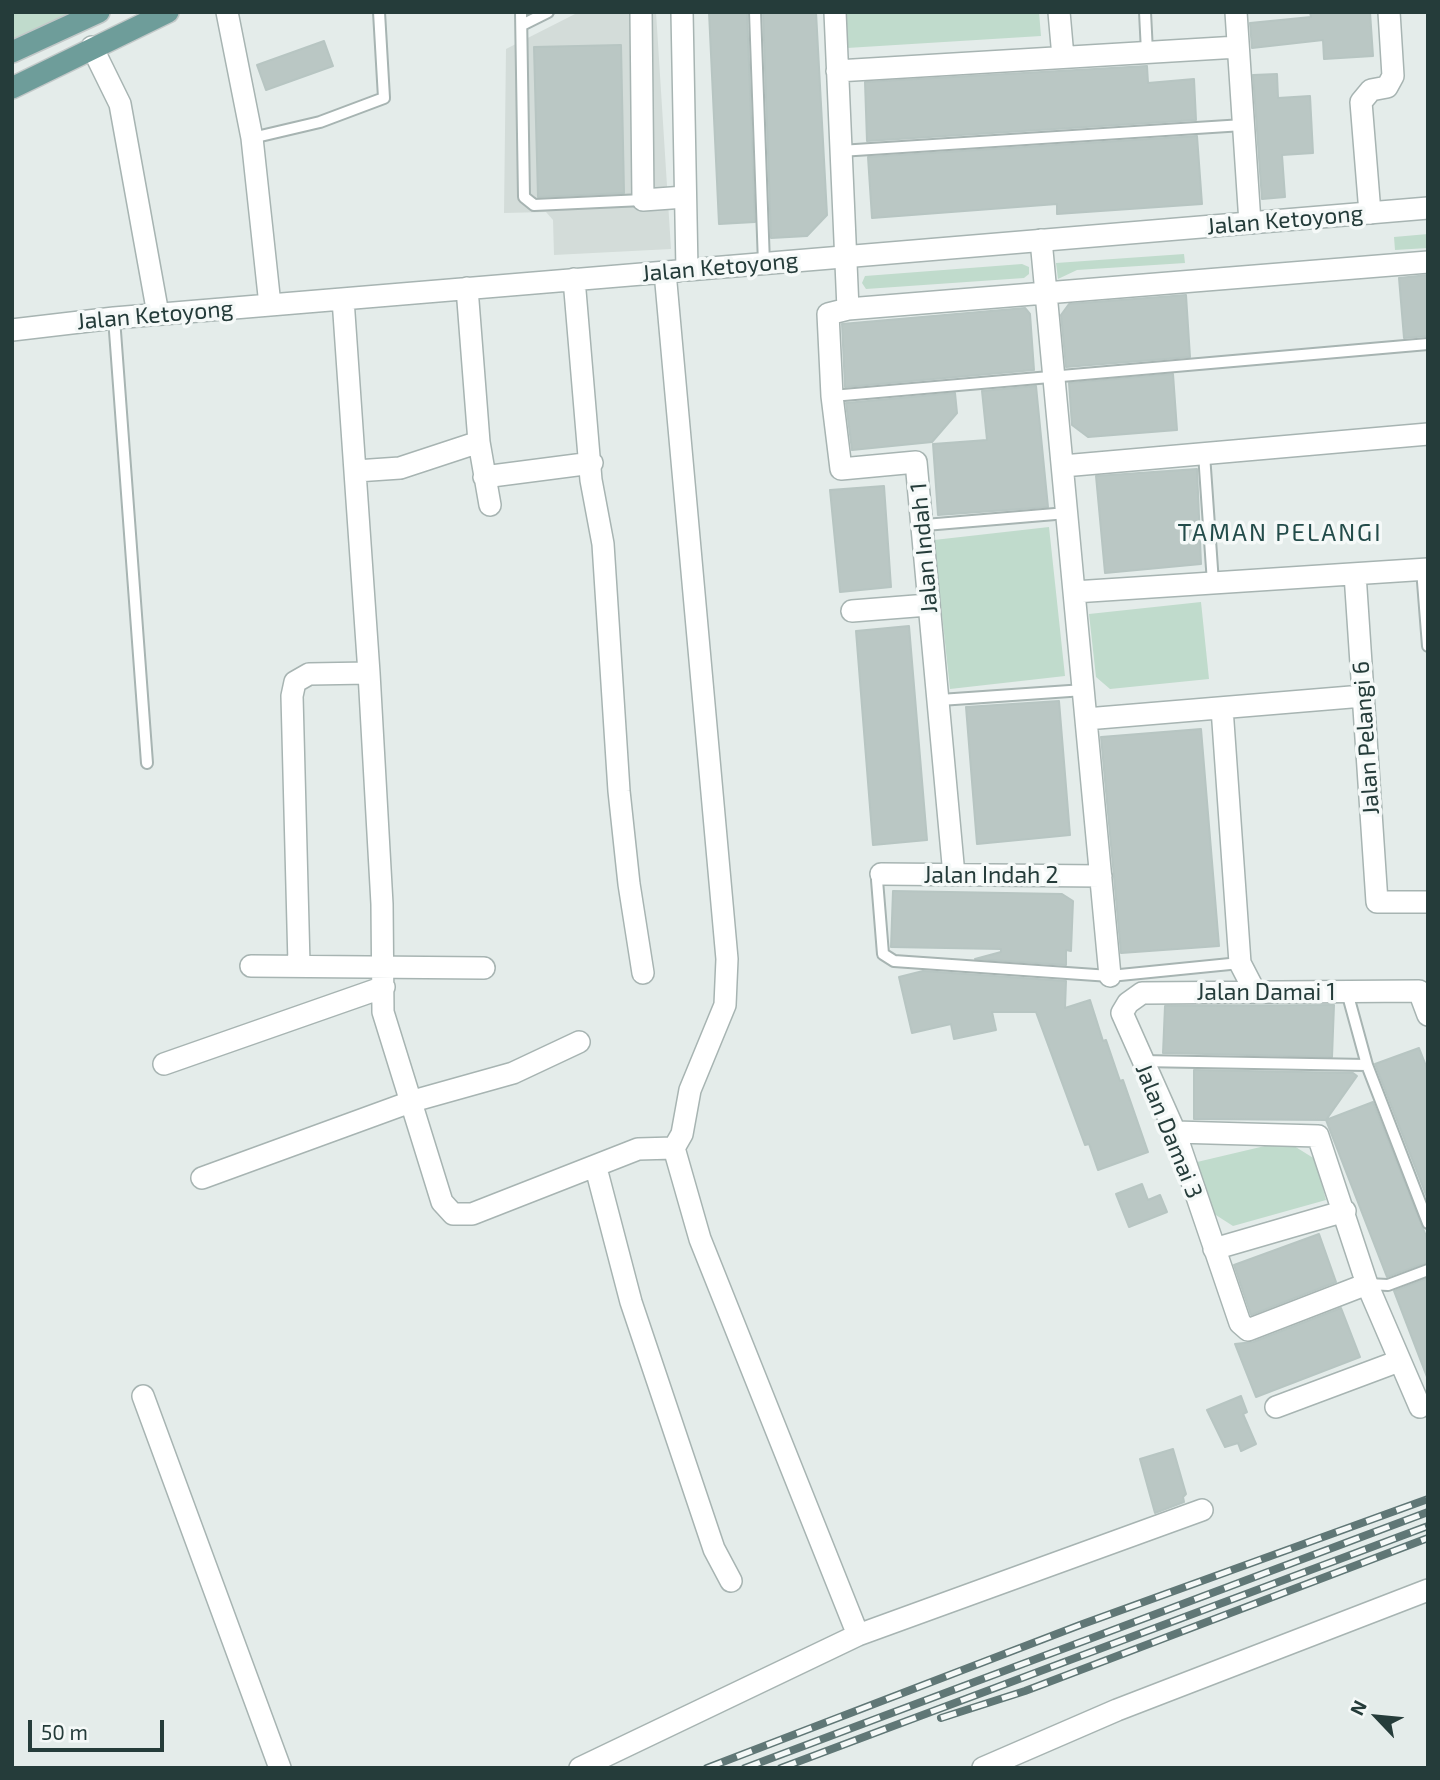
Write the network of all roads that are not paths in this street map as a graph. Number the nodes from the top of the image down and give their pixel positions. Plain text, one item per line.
1 (99, 12) edge
2 (167, 12) edge
3 (227, 12) edge
4 (379, 12) edge
5 (521, 12) edge
6 (548, 12) edge
7 (641, 12) edge
8 (682, 12) edge
9 (755, 12) edge
10 (835, 12) edge
11 (1059, 12) edge
12 (1145, 12) edge
13 (1236, 12) edge
14 (1389, 12) edge
15 (522, 25) junction
16 (92, 47) junction
17 (1238, 47) junction
18 (12, 52) edge
19 (1147, 52) junction
20 (1063, 57) junction
21 (837, 71) junction
22 (12, 88) edge
23 (1243, 125) junction
24 (252, 138) junction
25 (840, 151) junction
26 (685, 197) junction
27 (643, 200) junction
28 (1428, 208) edge
29 (1370, 213) junction
30 (1250, 223) junction
31 (1041, 240) junction
32 (844, 257) junction
33 (1428, 262) edge
34 (764, 264) junction
35 (687, 270) junction
36 (664, 272) junction
37 (574, 279) junction
38 (467, 288) junction
39 (1046, 293) junction
40 (343, 299) junction
41 (270, 304) junction
42 (848, 309) junction
43 (158, 314) junction
44 (114, 318) junction
45 (12, 330) edge
46 (1428, 344) edge
47 (1054, 375) junction
48 (832, 396) junction
49 (1428, 435) edge
50 (479, 442) junction
51 (1204, 454) junction
52 (592, 463) junction
53 (1063, 466) junction
54 (356, 471) junction
55 (484, 477) junction
56 (490, 505) dead end
57 (1067, 513) junction
58 (925, 525) junction
59 (1425, 569) edge
60 (1355, 574) junction
61 (1213, 583) junction
62 (1074, 592) junction
63 (928, 605) junction
64 (852, 611) dead end
65 (1428, 646) edge
66 (369, 673) junction
67 (1084, 690) junction
68 (1363, 696) junction
69 (940, 699) junction
70 (1222, 708) junction
71 (1086, 719) junction
72 (146, 763) dead end
73 (881, 874) joint
74 (954, 875) junction
75 (1101, 876) junction
76 (1428, 902) edge
77 (1240, 963) junction
78 (299, 964) junction
79 (251, 966) dead end
80 (484, 968) dead end
81 (643, 974) dead end
82 (384, 976) junction
83 (1110, 976) junction
84 (1423, 990) edge
85 (1255, 992) junction
86 (1347, 992) junction
87 (1122, 1013) joint
88 (1428, 1015) edge
89 (579, 1042) dead end
90 (1141, 1061) junction
91 (164, 1064) dead end
92 (1367, 1065) junction
93 (413, 1101) junction
94 (1175, 1132) junction
95 (674, 1147) junction
96 (596, 1168) junction
97 (202, 1178) dead end
98 (1345, 1212) junction
99 (1428, 1223) edge
100 (1214, 1249) junction
101 (1428, 1270) edge
102 (1367, 1284) junction
103 (1399, 1361) junction
104 (143, 1396) dead end
105 (1276, 1406) dead end
106 (1420, 1407) dead end
107 (1202, 1510) dead end
108 (731, 1581) dead end
109 (1428, 1590) edge
110 (858, 1634) junction
111 (280, 1768) edge
112 (580, 1768) edge
113 (984, 1768) edge

1 - 18 main road
2 - 16 main road
3 - 24 street
4 - 24 lane
5 - 15 lane
6 - 15 lane
7 - 27 street
8 - 26 street
9 - 34 lane
10 - 21 street
11 - 20 street
12 - 19 lane
13 - 17 street
14 - 29 street
15 - 27 lane
16 - 22 main road
16 - 43 street
17 - 19 street
17 - 23 street
19 - 20 street
20 - 21 street
21 - 25 street
23 - 25 lane
23 - 30 street
24 - 41 street
25 - 32 street
26 - 27 street
26 - 35 street
28 - 29 street, Jalan Ketoyong
29 - 30 street, Jalan Ketoyong
30 - 31 street, Jalan Ketoyong
31 - 32 street, Jalan Ketoyong
31 - 39 street
32 - 34 street, Jalan Ketoyong
32 - 42 street
33 - 39 street
34 - 35 street, Jalan Ketoyong
35 - 36 street, Jalan Ketoyong
36 - 37 street, Jalan Ketoyong
36 - 95 street
37 - 38 street, Jalan Ketoyong
37 - 52 street
38 - 40 street, Jalan Ketoyong
38 - 50 street
39 - 42 street
39 - 47 street
40 - 41 street, Jalan Ketoyong
40 - 54 street
41 - 43 street, Jalan Ketoyong
42 - 48 street, Jalan Indah 1
43 - 44 street, Jalan Ketoyong
44 - 45 street, Jalan Ketoyong
44 - 72 lane
46 - 47 lane
47 - 48 lane
47 - 53 street
48 - 58 street, Jalan Indah 1
49 - 51 street
50 - 54 street
50 - 55 street
51 - 53 street
51 - 61 lane
52 - 55 street
52 - 81 street
53 - 57 street
54 - 66 street
55 - 56 street
57 - 58 lane
57 - 62 street
58 - 63 street, Jalan Indah 1
59 - 60 street
59 - 65 lane
60 - 61 street
60 - 68 street, Jalan Pelangi 6
61 - 62 street
62 - 67 street
63 - 64 street
63 - 69 street, Jalan Indah 1
66 - 78 street
66 - 82 street
67 - 69 lane
67 - 71 street
68 - 70 street
68 - 76 street, Jalan Pelangi 6
69 - 74 street, Jalan Indah 1
70 - 71 street
70 - 77 street
71 - 75 street
73 - 74 street, Jalan Indah 2
73 - 83 lane
74 - 75 street, Jalan Indah 2
75 - 83 street
77 - 83 lane
77 - 85 street
78 - 79 street
78 - 82 street
80 - 82 street
82 - 91 street
82 - 93 street
84 - 86 street, Jalan Damai 1
84 - 88 street
85 - 86 street, Jalan Damai 1
85 - 87 street, Jalan Damai 1
86 - 92 lane
87 - 90 street, Jalan Damai 3
89 - 93 street
90 - 92 lane
90 - 94 street, Jalan Damai 3
92 - 99 lane
93 - 96 street
93 - 97 street
94 - 98 street
94 - 100 street, Jalan Damai 3
95 - 96 street
95 - 110 street
96 - 108 street
98 - 100 street
98 - 102 street
100 - 102 street, Jalan Damai 3
101 - 102 lane
102 - 103 street
103 - 105 street
103 - 106 street
104 - 111 street
107 - 110 street
109 - 113 street
110 - 112 street

